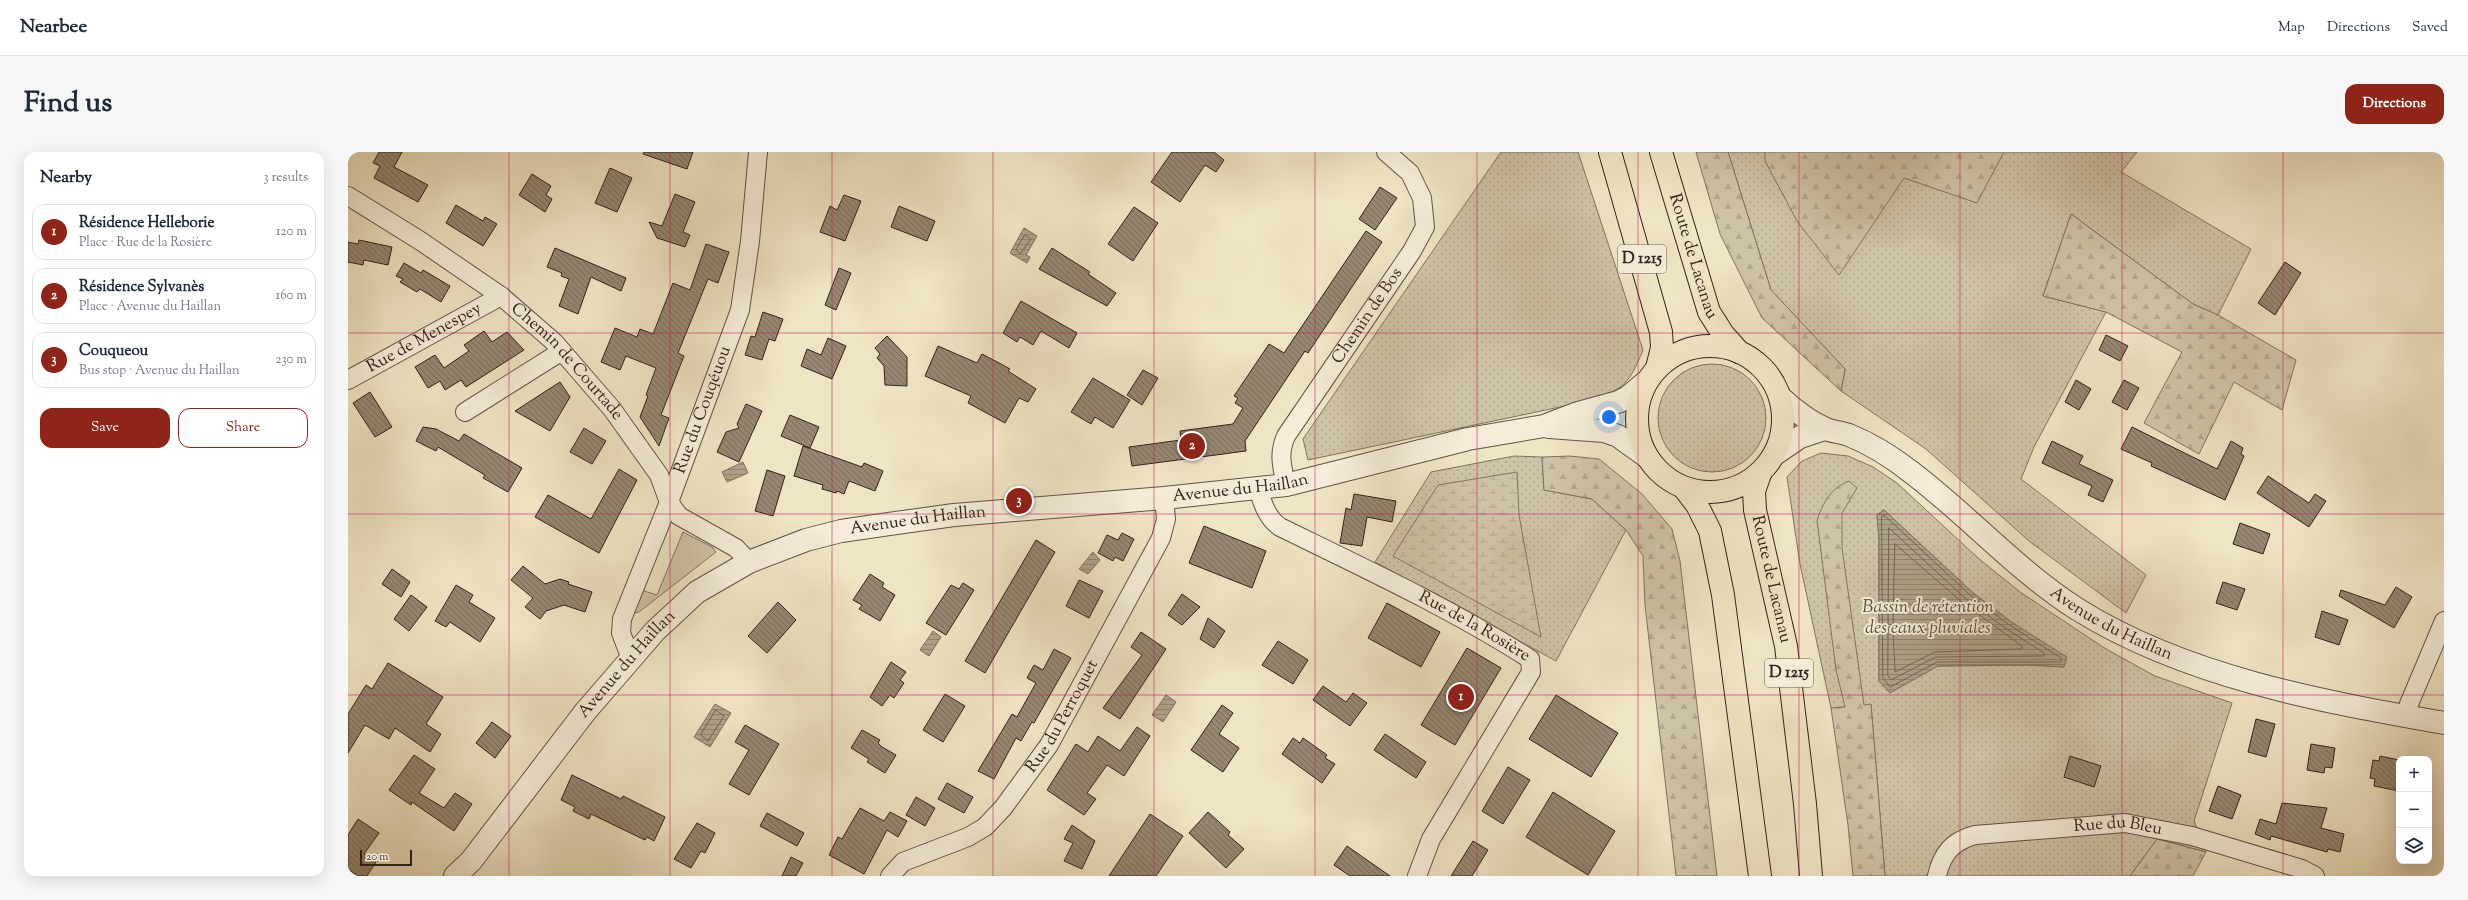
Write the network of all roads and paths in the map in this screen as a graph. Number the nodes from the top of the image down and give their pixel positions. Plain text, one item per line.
1 (758, 152) edge
2 (1386, 152) edge
3 (1610, 152) edge
4 (1661, 152) edge
5 (348, 196) edge
6 (501, 296) junction
7 (562, 351) junction
8 (1739, 352) junction
9 (1651, 375) junction
10 (348, 380) edge
11 (1780, 397) junction
12 (465, 412) dead end
13 (1544, 426) junction
14 (1824, 429) junction
15 (1775, 454) junction
16 (1646, 456) junction
17 (1760, 474) junction
18 (1286, 485) junction
19 (1684, 488) junction
20 (1258, 489) junction
21 (1164, 498) junction
22 (669, 502) junction
23 (749, 562) junction
24 (2444, 621) edge
25 (631, 659) junction
26 (2407, 716) junction
27 (2444, 723) edge
28 (454, 876) edge
29 (890, 876) edge
30 (1417, 876) edge
31 (1760, 876) edge
32 (1811, 876) edge
33 (1937, 876) edge
34 (2315, 876) edge

1 - 22 street, Rue du Couqéuou
2 - 18 street, Chemin de Bos
3 - 9 main road, D 1215
4 - 8 main road, Route de Lacanau / D 1215
5 - 6 street, Chemin de Courtade
6 - 7 street, Chemin de Courtade
6 - 10 street, Rue de Menespey
7 - 12 street
7 - 22 street, Chemin de Courtade
8 - 9 main road
8 - 11 main road
9 - 13 street, Avenue du Haillan
9 - 16 main road
11 - 14 street, Avenue du Haillan
11 - 15 main road
13 - 16 street, Avenue du Haillan
13 - 18 street, Avenue du Haillan
14 - 15 street
14 - 26 street, Avenue du Haillan
15 - 17 main road
16 - 19 main road
17 - 19 main road
17 - 32 main road, Route de Lacanau / D 1215
18 - 20 street, Avenue du Haillan
19 - 31 main road
20 - 21 street, Avenue du Haillan
20 - 30 street, Rue de la Rosière
21 - 23 street, Avenue du Haillan
21 - 29 street, Rue du Perroquet
22 - 23 street, Chemin de Courtade
22 - 25 street, Rue du Couqéuou
23 - 25 street, Avenue du Haillan
24 - 26 street
25 - 28 street, Avenue du Haillan
26 - 27 street, Avenue du Haillan
33 - 34 street, Rue du Bleu

